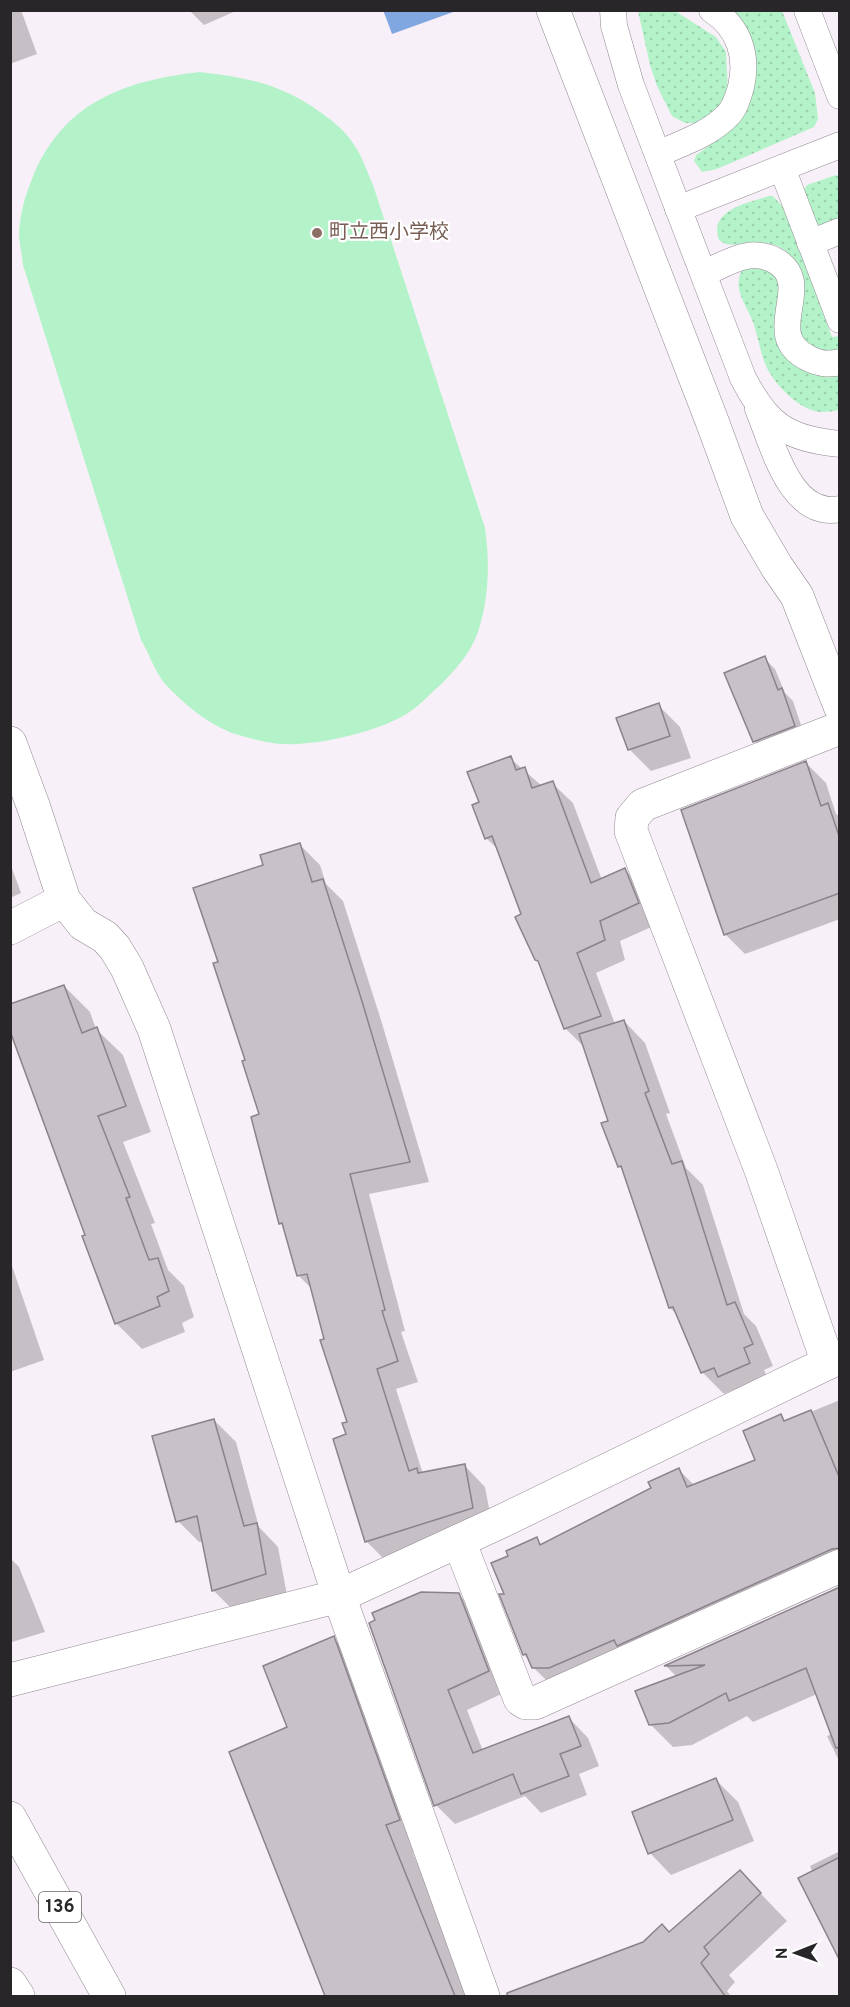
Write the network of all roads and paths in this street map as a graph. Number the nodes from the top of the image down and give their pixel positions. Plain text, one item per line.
1 (553, 10) edge
2 (612, 10) edge
3 (712, 10) edge
4 (807, 10) edge
5 (840, 96) edge
6 (840, 145) edge
7 (658, 154) junction
8 (782, 168) junction
9 (678, 208) junction
10 (840, 231) edge
11 (810, 243) junction
12 (704, 273) junction
13 (834, 289) edge
14 (840, 320) edge
15 (840, 362) edge
16 (753, 398) junction
17 (840, 444) edge
18 (840, 509) edge
19 (840, 706) edge
20 (840, 728) edge
21 (10, 743) edge
22 (64, 900) junction
23 (10, 928) edge
24 (834, 1360) edge
25 (459, 1541) junction
26 (840, 1566) edge
27 (339, 1596) junction
28 (10, 1680) edge
29 (10, 1818) edge
30 (10, 1984) edge
31 (18, 1996) edge
32 (109, 1996) edge
33 (483, 1996) edge

1 - 19 main road
2 - 7 lane
3 - 7 lane
4 - 5 lane
6 - 8 lane
7 - 9 lane
8 - 9 lane
8 - 11 lane
9 - 12 lane
10 - 11 lane
11 - 13 lane
12 - 15 lane
12 - 16 lane
13 - 14 lane
16 - 17 lane
16 - 18 lane
20 - 24 main road
21 - 22 main road
22 - 23 main road
22 - 27 main road
24 - 25 main road
25 - 26 main road
25 - 27 main road
27 - 28 main road
27 - 33 main road
29 - 32 main road, 136
30 - 31 main road

